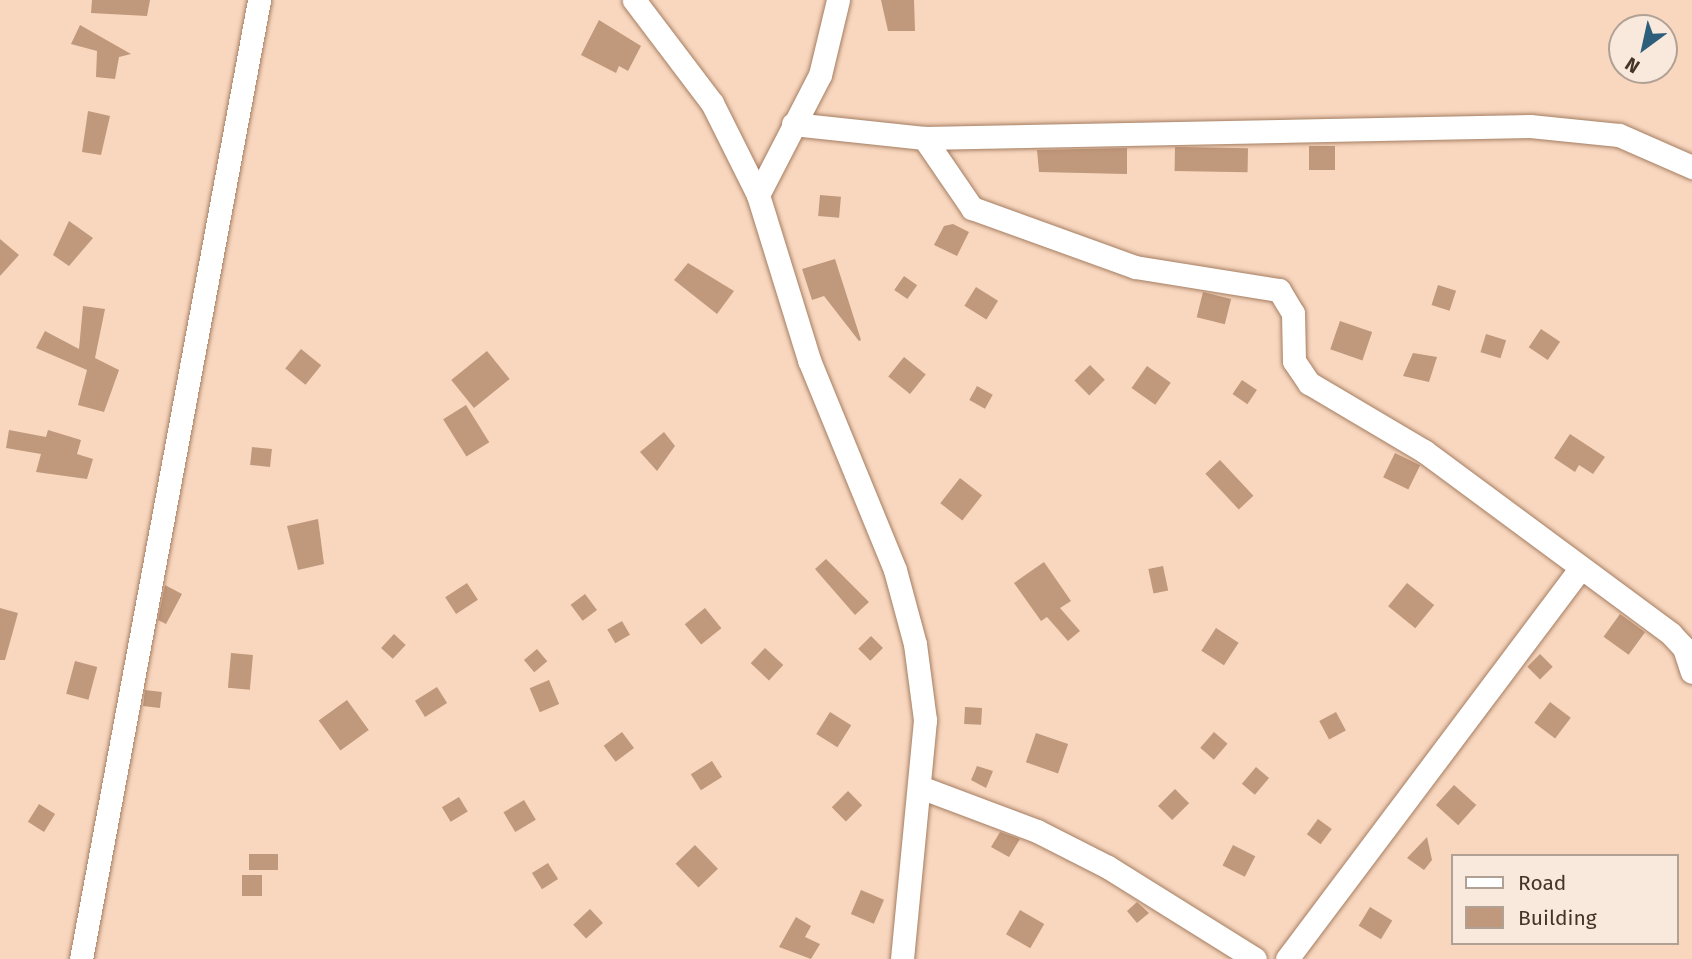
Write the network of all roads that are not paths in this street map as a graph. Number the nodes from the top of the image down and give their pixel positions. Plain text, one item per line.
1 (259, 0) edge
2 (634, 0) edge
3 (838, 0) edge
4 (793, 124) junction
5 (924, 138) junction
6 (1692, 167) edge
7 (758, 195) junction
8 (1579, 570) junction
9 (1692, 672) edge
10 (920, 787) junction
11 (81, 959) edge
12 (902, 959) edge
13 (1255, 959) edge
14 (1287, 959) edge

1 - 11 street
2 - 7 street
3 - 4 street
4 - 5 street
4 - 7 street
5 - 6 street
5 - 8 street
7 - 10 street
8 - 9 street
8 - 14 street
10 - 12 street
10 - 13 street

